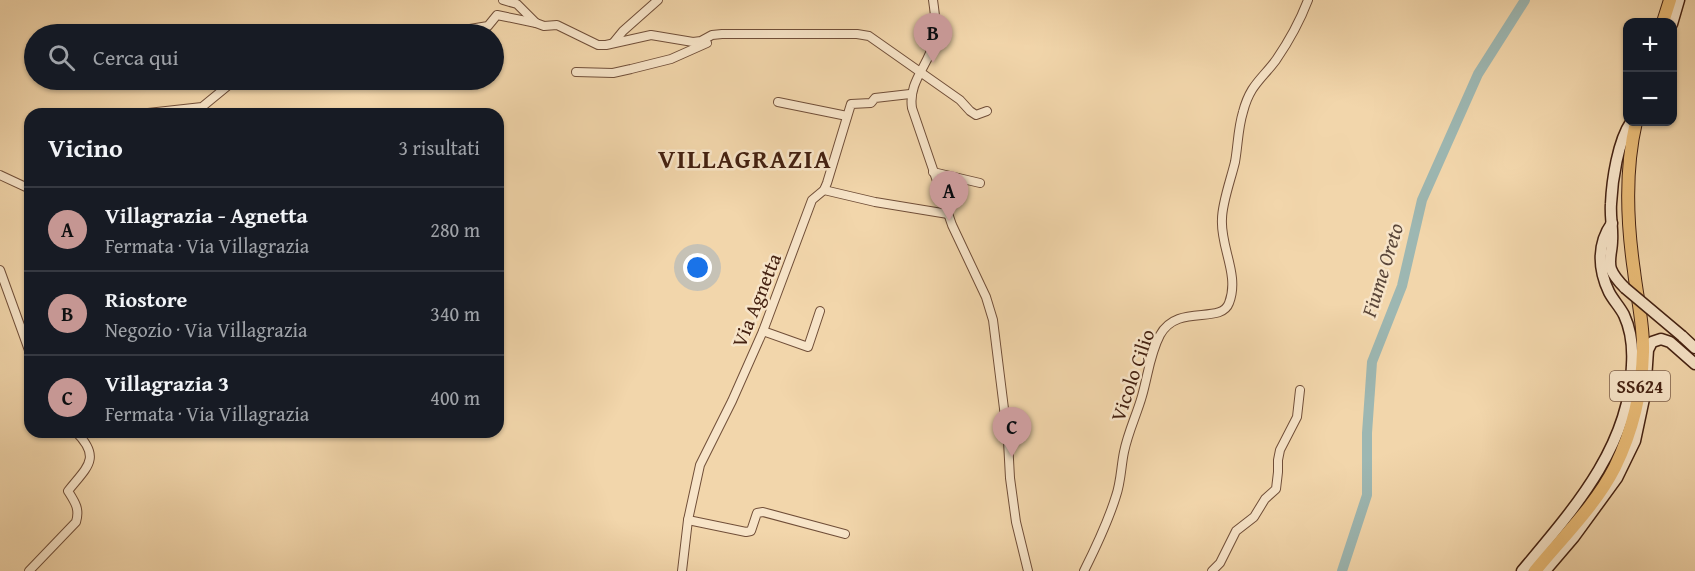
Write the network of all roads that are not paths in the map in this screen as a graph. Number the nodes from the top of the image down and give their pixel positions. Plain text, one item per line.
1 (503, 0) edge
2 (658, 0) edge
3 (933, 0) edge
4 (1308, 0) edge
5 (1670, 0) edge
6 (1679, 0) edge
7 (1664, 18) edge
8 (1674, 18) edge
9 (536, 23) junction
10 (490, 24) edge
11 (707, 38) junction
12 (613, 43) junction
13 (920, 71) junction
14 (576, 72) dead end
15 (223, 90) edge
16 (910, 94) junction
17 (778, 102) dead end
18 (193, 108) edge
19 (987, 111) dead end
20 (847, 116) junction
21 (1629, 126) edge
22 (1636, 126) edge
23 (933, 172) junction
24 (0, 175) edge
25 (980, 183) dead end
26 (24, 186) edge
27 (824, 190) junction
28 (948, 214) junction
29 (1612, 223) junction
30 (0, 270) edge
31 (820, 311) dead end
32 (762, 331) junction
33 (24, 336) edge
34 (1695, 348) edge
35 (1695, 364) edge
36 (1300, 390) dead end
37 (82, 438) edge
38 (688, 520) junction
39 (845, 534) dead end
40 (29, 571) edge
41 (682, 571) edge
42 (1028, 571) edge
43 (1084, 571) edge
44 (1212, 571) edge
45 (1522, 571) edge
46 (1535, 571) edge
47 (1545, 571) edge

1 - 9 street
2 - 12 street
3 - 13 street
4 - 43 street, Vicolo Cilio
5 - 7 main road
6 - 8 main road
9 - 10 street
9 - 12 street
11 - 12 street
11 - 13 street
11 - 14 street
13 - 16 street
13 - 19 street
15 - 18 street
16 - 20 street
16 - 23 street
17 - 20 street
20 - 27 street, Via Agnetta
21 - 29 main road
22 - 46 main road, SS624
23 - 25 street
23 - 28 street
24 - 26 street
27 - 28 street
27 - 32 street, Via Agnetta
28 - 42 street
29 - 34 main road, bridge
29 - 45 main road
30 - 33 street
31 - 32 street
32 - 38 street, Via Agnetta
35 - 47 main road
36 - 44 street
37 - 40 street
38 - 39 street
38 - 41 street, Via Agnetta

